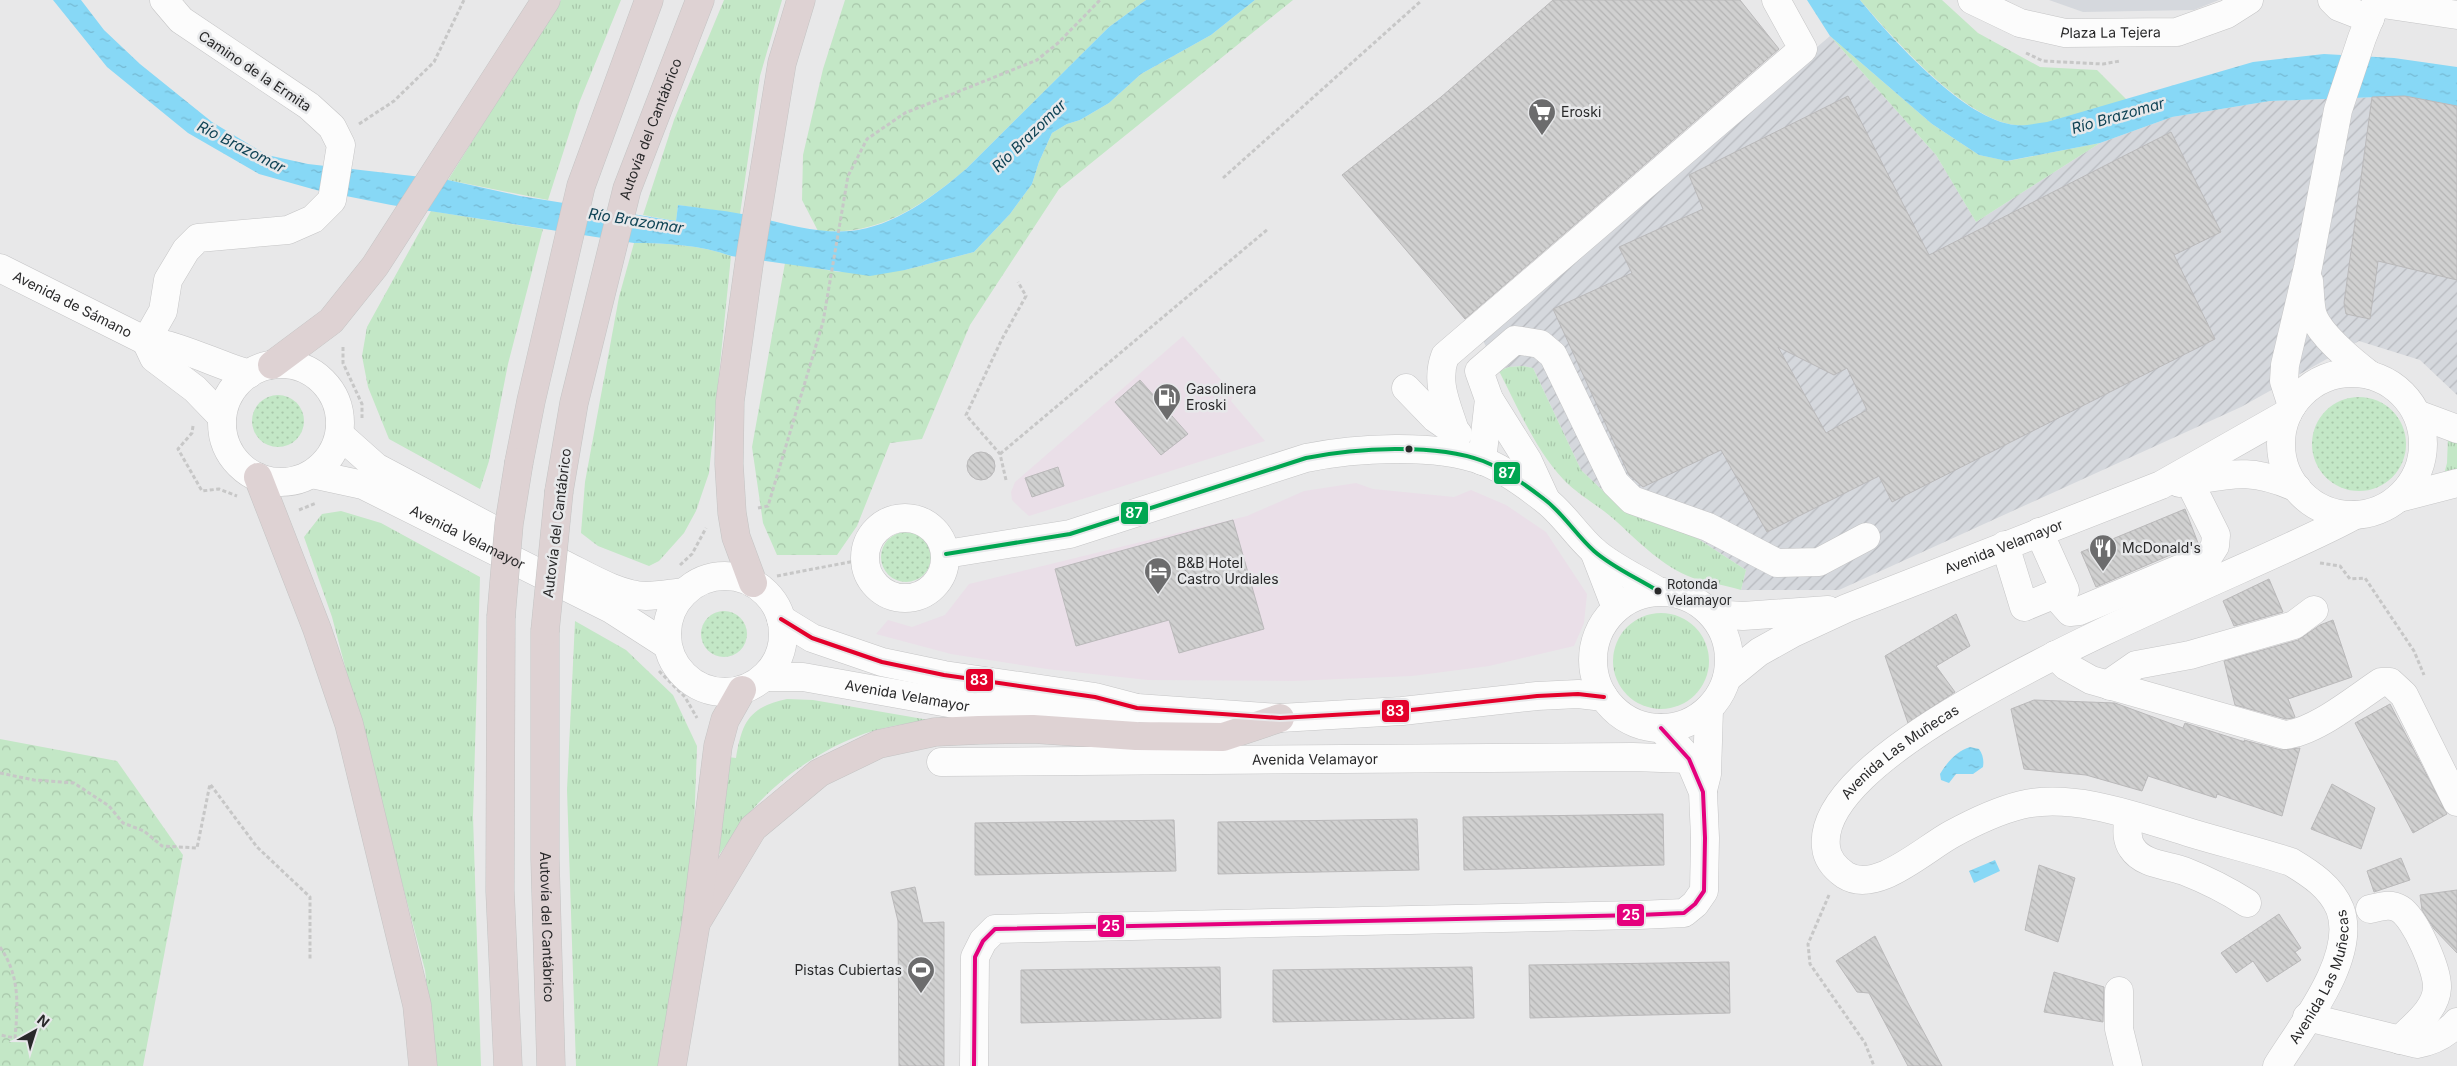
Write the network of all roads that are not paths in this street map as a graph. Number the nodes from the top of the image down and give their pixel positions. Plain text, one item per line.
1 (164, 0) edge
2 (546, 0) edge
3 (649, 0) edge
4 (700, 0) edge
5 (801, 0) edge
6 (1776, 0) edge
7 (1972, 0) edge
8 (2249, 0) edge
9 (2332, 0) edge
10 (2371, 15) edge
11 (2457, 15) edge
12 (0, 268) edge
13 (2308, 268) junction
14 (146, 341) junction
15 (260, 369) junction
16 (2370, 375) junction
17 (1406, 388) dead end
18 (1489, 399) junction
19 (2290, 409) junction
20 (2417, 414) junction
21 (222, 418) junction
22 (2457, 429) edge
23 (1455, 431) junction
24 (340, 434) junction
25 (1482, 461) junction
26 (312, 474) junction
27 (258, 477) junction
28 (2189, 481) junction
29 (2457, 483) edge
30 (2161, 485) junction
31 (2300, 491) junction
32 (2399, 498) junction
33 (1546, 500) junction
34 (2355, 515) junction
35 (2039, 532) junction
36 (1866, 537) dead end
37 (2005, 545) junction
38 (1594, 551) junction
39 (2312, 551) junction
40 (946, 554) junction
41 (681, 580) junction
42 (764, 580) junction
43 (1658, 591) junction
44 (2055, 595) junction
45 (1616, 608) junction
46 (1847, 608) junction
47 (2314, 610) dead end
48 (1712, 614) junction
49 (782, 619) junction
50 (667, 645) junction
51 (1592, 655) junction
52 (2055, 656) junction
53 (1727, 678) junction
54 (754, 684) junction
55 (2110, 686) junction
56 (1537, 696) junction
57 (1604, 697) junction
58 (1137, 708) junction
59 (1709, 710) junction
60 (1280, 718) junction
61 (1661, 728) junction
62 (1689, 759) junction
63 (941, 762) dead end
64 (1703, 792) junction
65 (2457, 802) edge
66 (2128, 814) junction
67 (2247, 903) dead end
68 (2370, 909) dead end
69 (696, 923) junction
70 (2119, 991) dead end
71 (2307, 1017) junction
72 (2457, 1022) edge
73 (2400, 1040) junction
74 (423, 1066) edge
75 (508, 1066) edge
76 (551, 1066) edge
77 (672, 1066) edge
78 (974, 1066) edge
79 (2128, 1066) edge
80 (2278, 1066) edge

1 - 14 street, Camino de la Ermita
2 - 15 highway
3 - 75 highway, bridge
4 - 76 highway, Autovía del Cantábrico, bridge
5 - 42 highway
6 - 23 street
7 - 8 street, Plaza La Tejera
9 - 10 street
10 - 11 street
10 - 13 street
12 - 14 street, Avenida de Sámano
13 - 16 street
13 - 19 street
14 - 15 street, Avenida de Sámano
14 - 21 street, Avenida de Sámano
15 - 21 street
15 - 24 street
16 - 19 street
16 - 20 street
17 - 23 street
18 - 25 street
18 - 33 street
18 - 36 street
19 - 30 street
19 - 31 street
20 - 22 street
20 - 32 street
21 - 27 street
23 - 25 street
24 - 26 street
24 - 41 street, Avenida Velamayor
25 - 33 street
25 - 40 street
26 - 27 street
26 - 50 street, Avenida Velamayor
27 - 74 highway
28 - 30 street
28 - 31 street
28 - 44 street
29 - 32 street
30 - 35 street, Avenida Velamayor
31 - 34 street
31 - 39 street
32 - 34 street
33 - 38 street
34 - 39 street, Avenida Las Muñecas
35 - 37 street, Avenida Velamayor
35 - 44 street
37 - 44 street
37 - 46 street, Avenida Velamayor
38 - 43 street
38 - 45 street
39 - 52 street, Avenida Las Muñecas
40 - 40 street
41 - 42 street
41 - 50 street
42 - 49 street
43 - 45 street
43 - 48 street
45 - 51 street
46 - 48 street, Avenida Velamayor
46 - 53 street, Avenida Velamayor
47 - 55 street
48 - 53 street
49 - 54 street
49 - 58 street, Avenida Velamayor
50 - 54 street
51 - 56 street, Avenida Velamayor
51 - 57 street
52 - 55 street
52 - 66 street, Avenida Las Muñecas
53 - 59 street
54 - 58 street, Avenida Velamayor
54 - 69 highway
55 - 65 street
56 - 57 street, Avenida Velamayor
56 - 60 street, Avenida Velamayor
57 - 61 street
58 - 60 street, Avenida Velamayor
59 - 61 street
59 - 64 street
60 - 69 highway
61 - 62 street
62 - 63 street, Avenida Velamayor
62 - 64 street
64 - 78 street
66 - 67 street
66 - 71 street, Avenida Las Muñecas
68 - 73 street
69 - 77 highway
70 - 79 street
71 - 73 street
71 - 80 street, Avenida Las Muñecas
72 - 73 street

